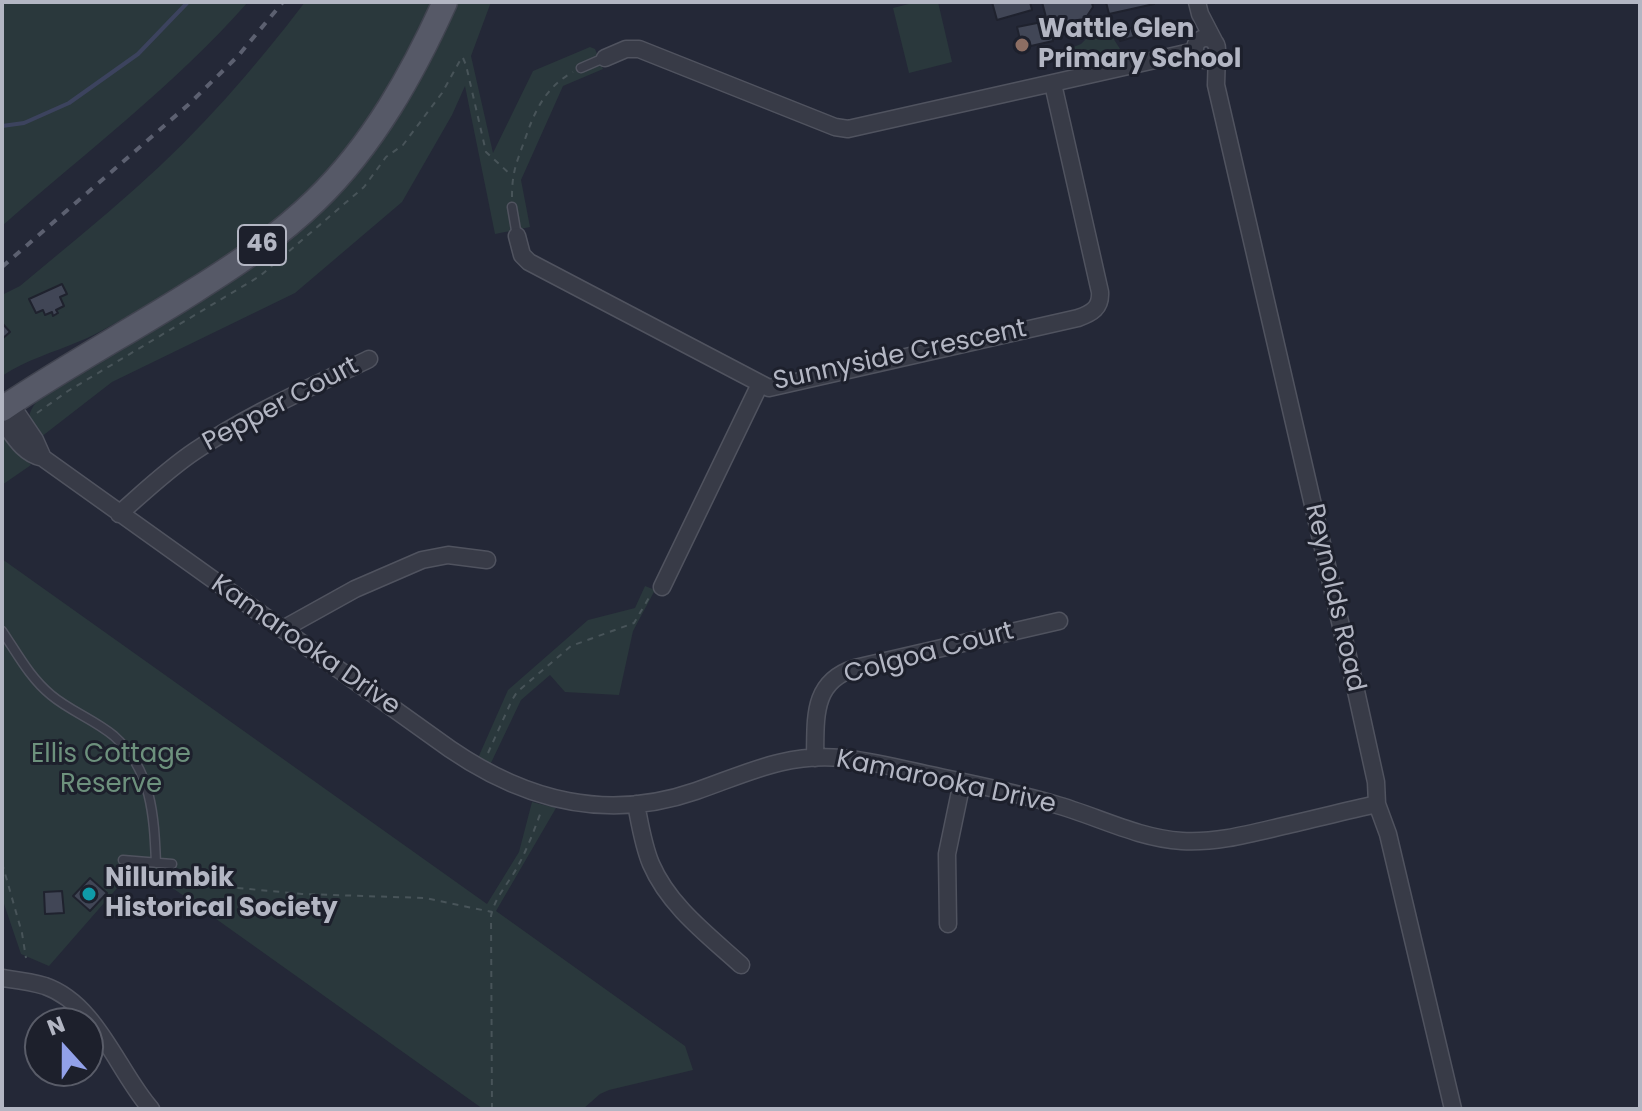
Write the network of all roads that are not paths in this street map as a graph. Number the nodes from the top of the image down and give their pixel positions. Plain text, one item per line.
1 (445, 2) edge
2 (1198, 8) edge
3 (1215, 46) junction
4 (1197, 50) junction
5 (605, 58) joint
6 (581, 68) road end
7 (1053, 84) junction
8 (1216, 85) junction
9 (512, 207) road end
10 (517, 236) joint
11 (369, 359) dead end
12 (760, 384) junction
13 (5, 411) edge
14 (119, 514) junction
15 (487, 560) dead end
16 (661, 586) road end
17 (1059, 621) dead end
18 (283, 629) junction
19 (2, 631) edge
20 (815, 758) junction
21 (962, 782) junction
22 (636, 804) junction
23 (1377, 804) junction
24 (123, 860) dead end
25 (156, 863) junction
26 (172, 864) road end
27 (948, 924) dead end
28 (741, 965) dead end
29 (2, 978) edge
30 (151, 1109) edge
31 (1453, 1109) edge

1 - 13 main road, 46
2 - 3 street
2 - 4 street
3 - 4 street
3 - 8 street
4 - 7 street
4 - 8 street
5 - 6 lane
5 - 7 street
7 - 12 street, Sunnyside Crescent
8 - 23 street, Reynolds Road
9 - 10 lane
10 - 12 street, Sunnyside Crescent
11 - 14 street, Pepper Court
12 - 16 street
13 - 14 street, Kamarooka Drive
14 - 18 street, Kamarooka Drive
15 - 18 street
17 - 20 street, Colgoa Court
18 - 22 street, Kamarooka Drive
19 - 25 lane
20 - 21 street, Kamarooka Drive
20 - 22 street, Kamarooka Drive
21 - 23 street, Kamarooka Drive
21 - 27 street
22 - 28 street
23 - 31 street, Reynolds Road
24 - 25 lane
25 - 26 lane
29 - 30 street

